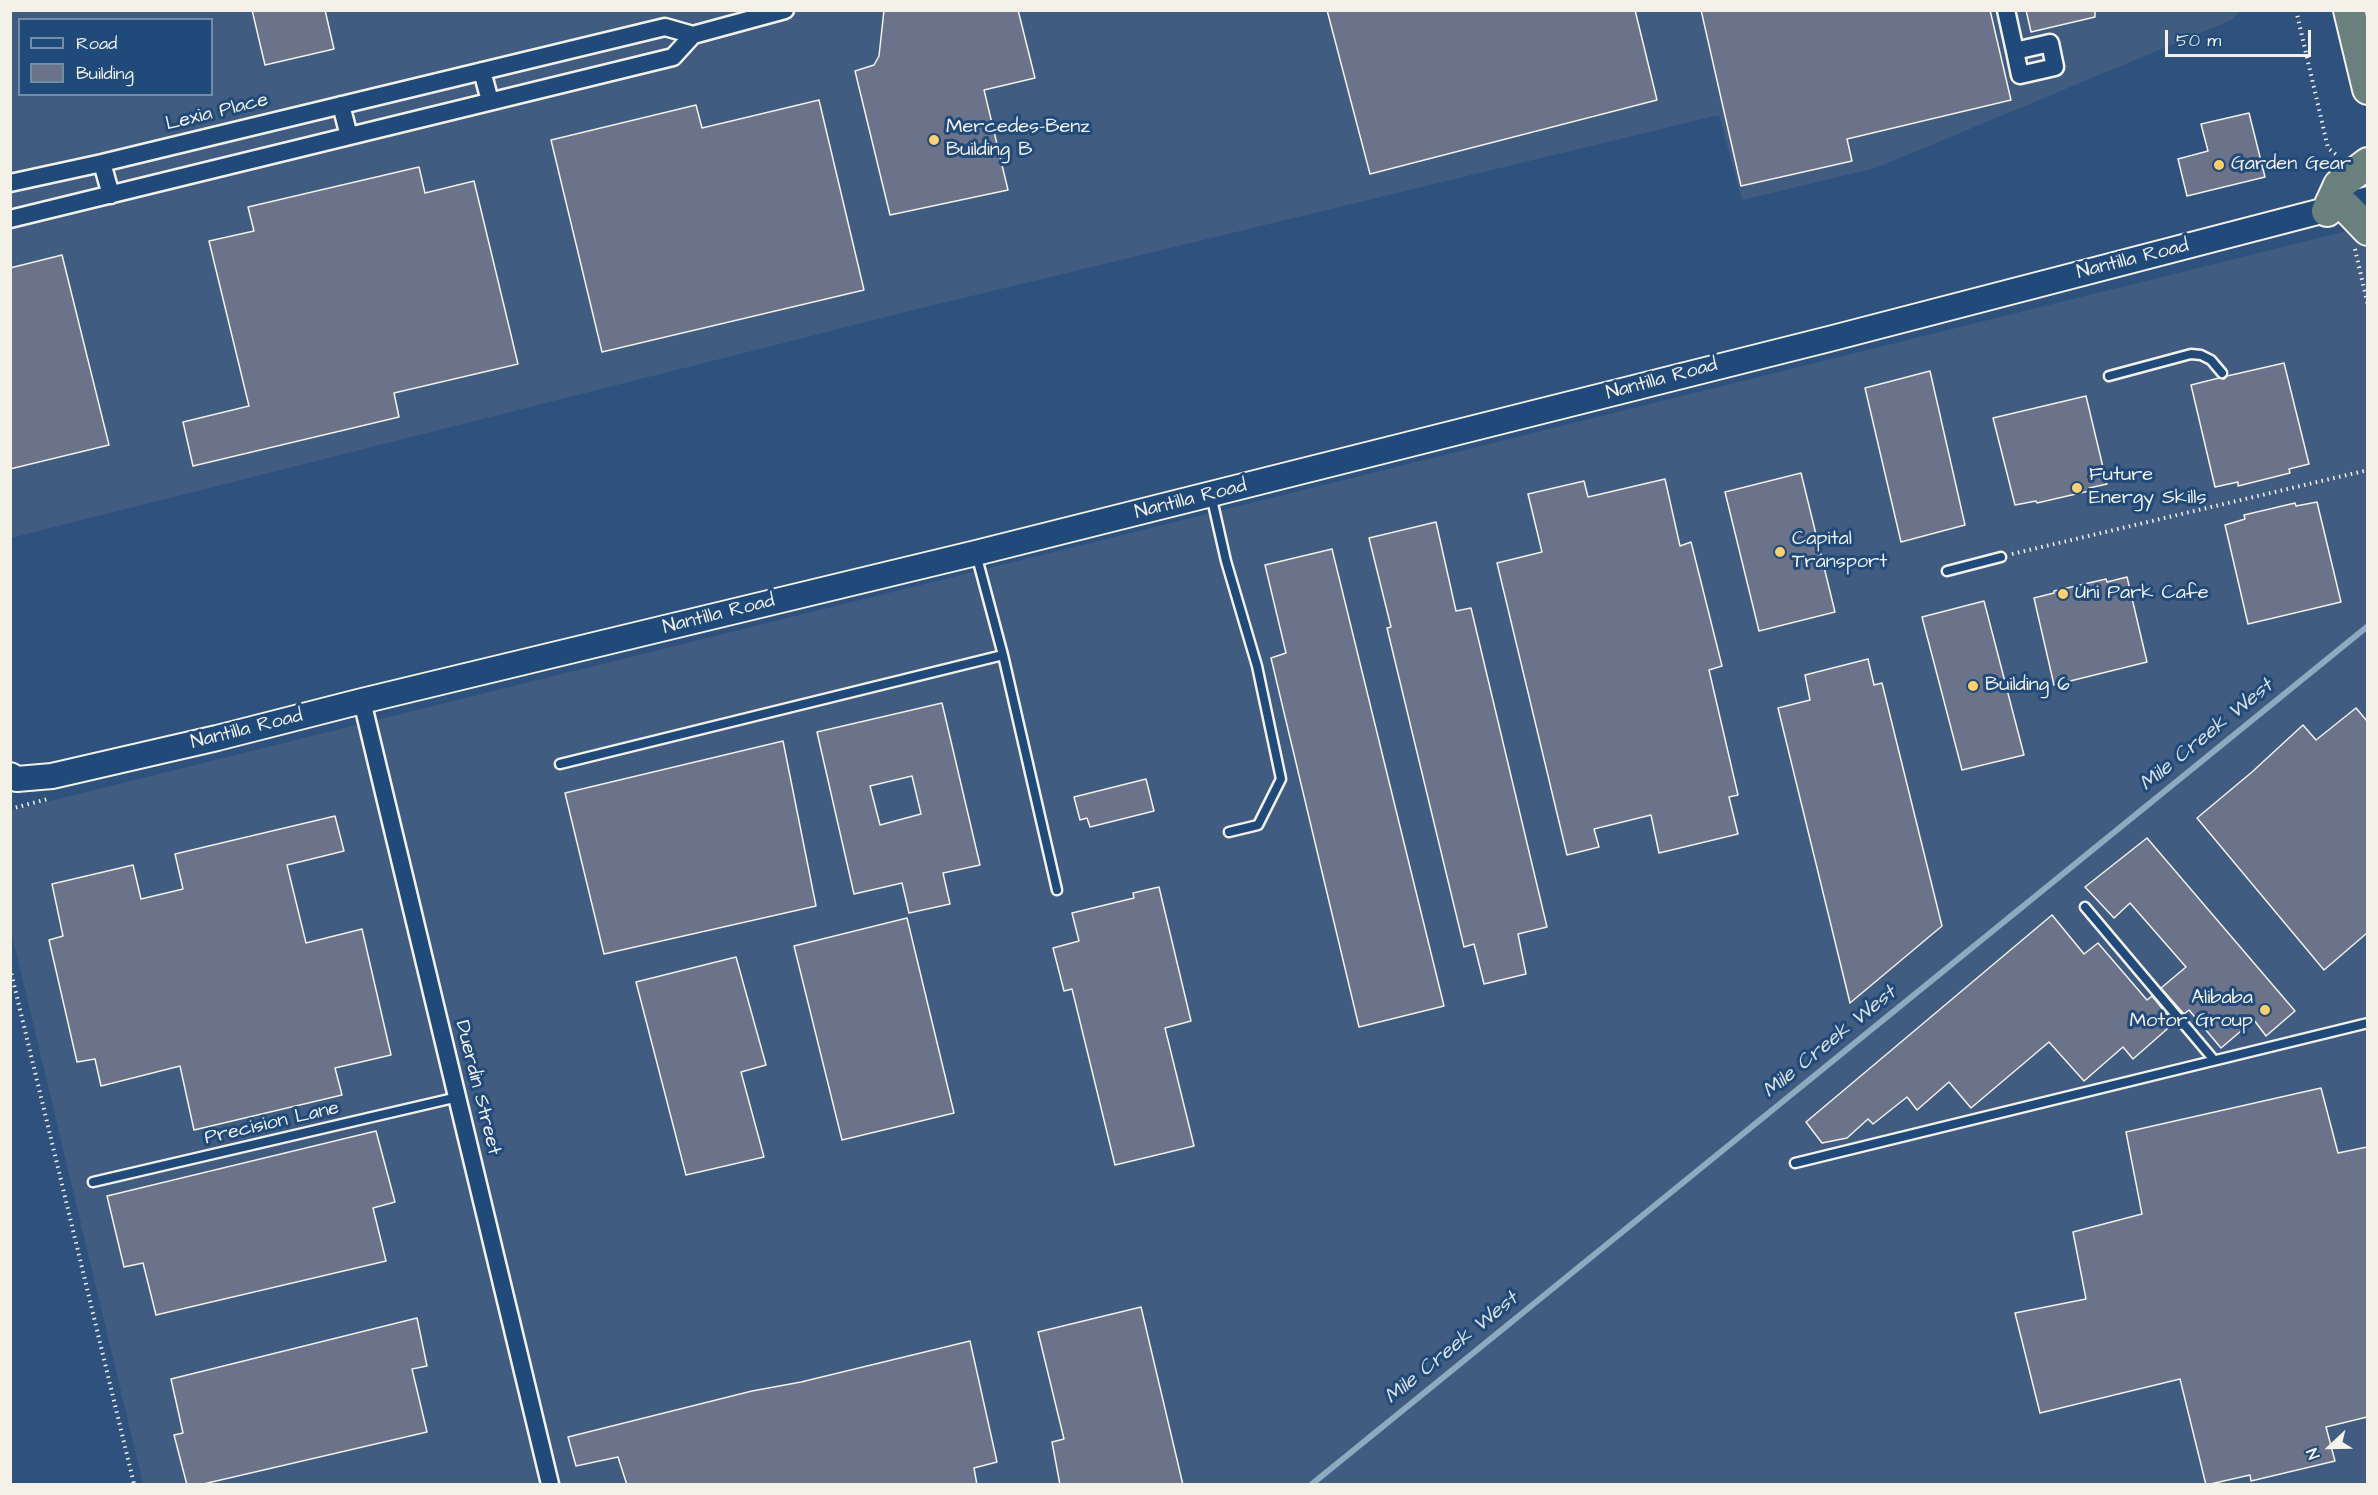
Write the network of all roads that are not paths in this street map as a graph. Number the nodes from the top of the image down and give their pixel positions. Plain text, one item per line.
1 (785, 10) edge
2 (2006, 10) edge
3 (2349, 10) edge
4 (693, 34) junction
5 (2015, 51) dead end
6 (482, 71) junction
7 (2367, 89) edge
8 (490, 101) junction
9 (341, 105) junction
10 (349, 136) junction
11 (102, 163) junction
12 (2362, 167) edge
13 (10, 183) edge
14 (111, 195) junction
15 (2347, 205) edge
16 (10, 219) edge
17 (2367, 229) edge
18 (2222, 373) dead end
19 (2109, 376) dead end
20 (1211, 495) junction
21 (976, 553) junction
22 (2001, 557) road end
23 (1947, 571) dead end
24 (1003, 655) junction
25 (362, 701) junction
26 (560, 764) dead end
27 (10, 776) edge
28 (1229, 832) dead end
29 (1057, 890) dead end
30 (2085, 907) dead end
31 (2367, 1023) edge
32 (2214, 1060) junction
33 (458, 1097) junction
34 (1795, 1163) dead end
35 (93, 1182) dead end
36 (550, 1485) edge

1 - 4 street, Lexia Place
2 - 5 street
3 - 7 highway
4 - 6 street, Lexia Place
4 - 8 street
6 - 8 street
6 - 9 street, Lexia Place
8 - 10 street
9 - 10 street
9 - 11 street, Lexia Place
10 - 14 street
11 - 13 street, Lexia Place
11 - 14 street
12 - 15 highway
14 - 16 street
15 - 17 highway
15 - 20 street, Nantilla Road
18 - 19 lane
20 - 21 street, Nantilla Road
20 - 28 lane
21 - 24 lane
21 - 25 street, Nantilla Road
22 - 23 lane
24 - 26 lane
24 - 29 lane
25 - 27 street, Nantilla Road
25 - 33 street, Duerdin Street
30 - 32 lane
31 - 32 lane
32 - 34 lane
33 - 35 lane, Precision Lane
33 - 36 street, Duerdin Street

